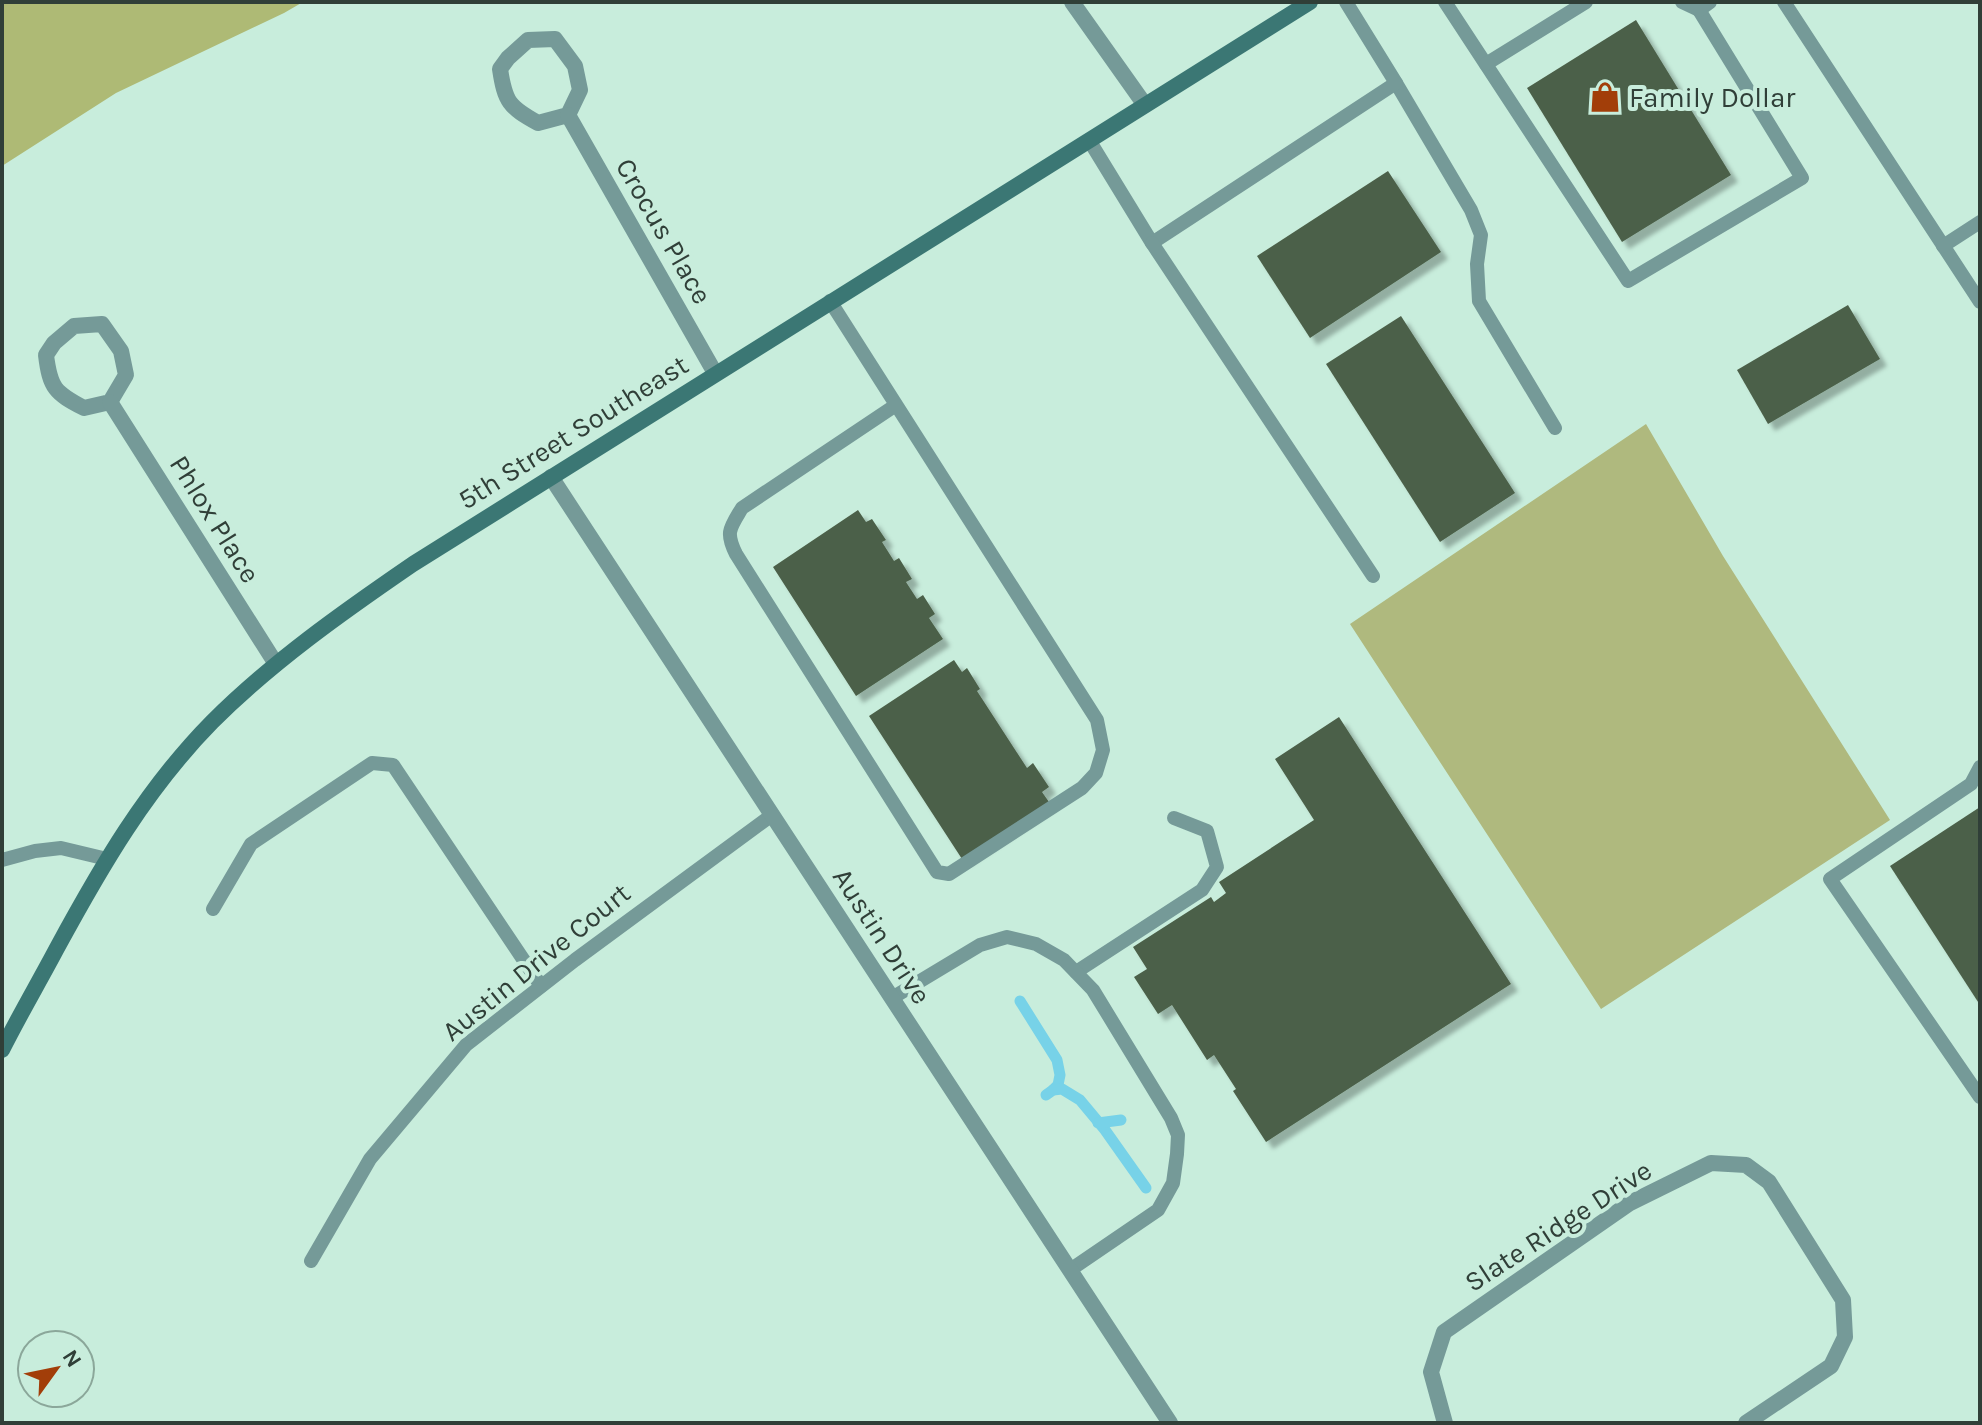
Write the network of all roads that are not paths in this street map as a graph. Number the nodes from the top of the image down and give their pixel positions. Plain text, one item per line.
1 (1072, 2) edge
2 (1310, 2) edge
3 (1346, 2) edge
4 (1445, 2) edge
5 (1586, 2) edge
6 (1682, 2) edge
7 (1784, 2) edge
8 (1704, 6) edge
9 (1486, 64) junction
10 (1396, 83) junction
11 (1145, 105) junction
12 (568, 115) junction
13 (1089, 140) junction
14 (1980, 222) edge
15 (1152, 243) junction
16 (1943, 246) junction
17 (830, 301) junction
18 (1980, 302) edge
19 (715, 373) junction
20 (110, 402) junction
21 (896, 405) junction
22 (1555, 428) dead end
23 (551, 477) junction
24 (1373, 576) dead end
25 (276, 664) junction
26 (1980, 767) edge
27 (772, 815) junction
28 (1174, 818) dead end
29 (107, 859) junction
30 (2, 860) edge
31 (213, 909) dead end
32 (1076, 972) junction
33 (541, 986) junction
34 (892, 998) junction
35 (2, 1050) edge
36 (1980, 1097) edge
37 (311, 1261) dead end
38 (1070, 1270) junction
39 (1170, 1423) edge
40 (1445, 1423) edge
41 (1746, 1423) edge

1 - 11 street
2 - 11 main road, 5th Street Southeast
3 - 10 lane
4 - 9 lane
5 - 9 lane
6 - 8 lane
7 - 16 lane
8 - 9 lane
10 - 15 lane
10 - 22 lane
11 - 13 main road, 5th Street Southeast
12 - 12 street
12 - 19 street, Crocus Place
13 - 15 lane
13 - 17 main road, 5th Street Southeast
14 - 16 lane
15 - 24 lane
16 - 18 lane
17 - 19 main road, 5th Street Southeast
17 - 21 lane
19 - 23 main road, 5th Street Southeast
20 - 20 street
20 - 25 street, Phlox Place
21 - 21 lane
23 - 25 main road, 5th Street Southeast
23 - 27 street, Austin Drive
25 - 29 main road, 5th Street Southeast
26 - 36 lane
27 - 33 lane, Austin Drive Court
27 - 34 street, Austin Drive
28 - 32 lane
29 - 30 lane
29 - 35 main road, 5th Street Southeast
31 - 33 lane
32 - 34 lane
32 - 38 lane
33 - 37 lane, Austin Drive Court
34 - 38 street, Austin Drive
38 - 39 street, Austin Drive
40 - 41 street, Slate Ridge Drive

